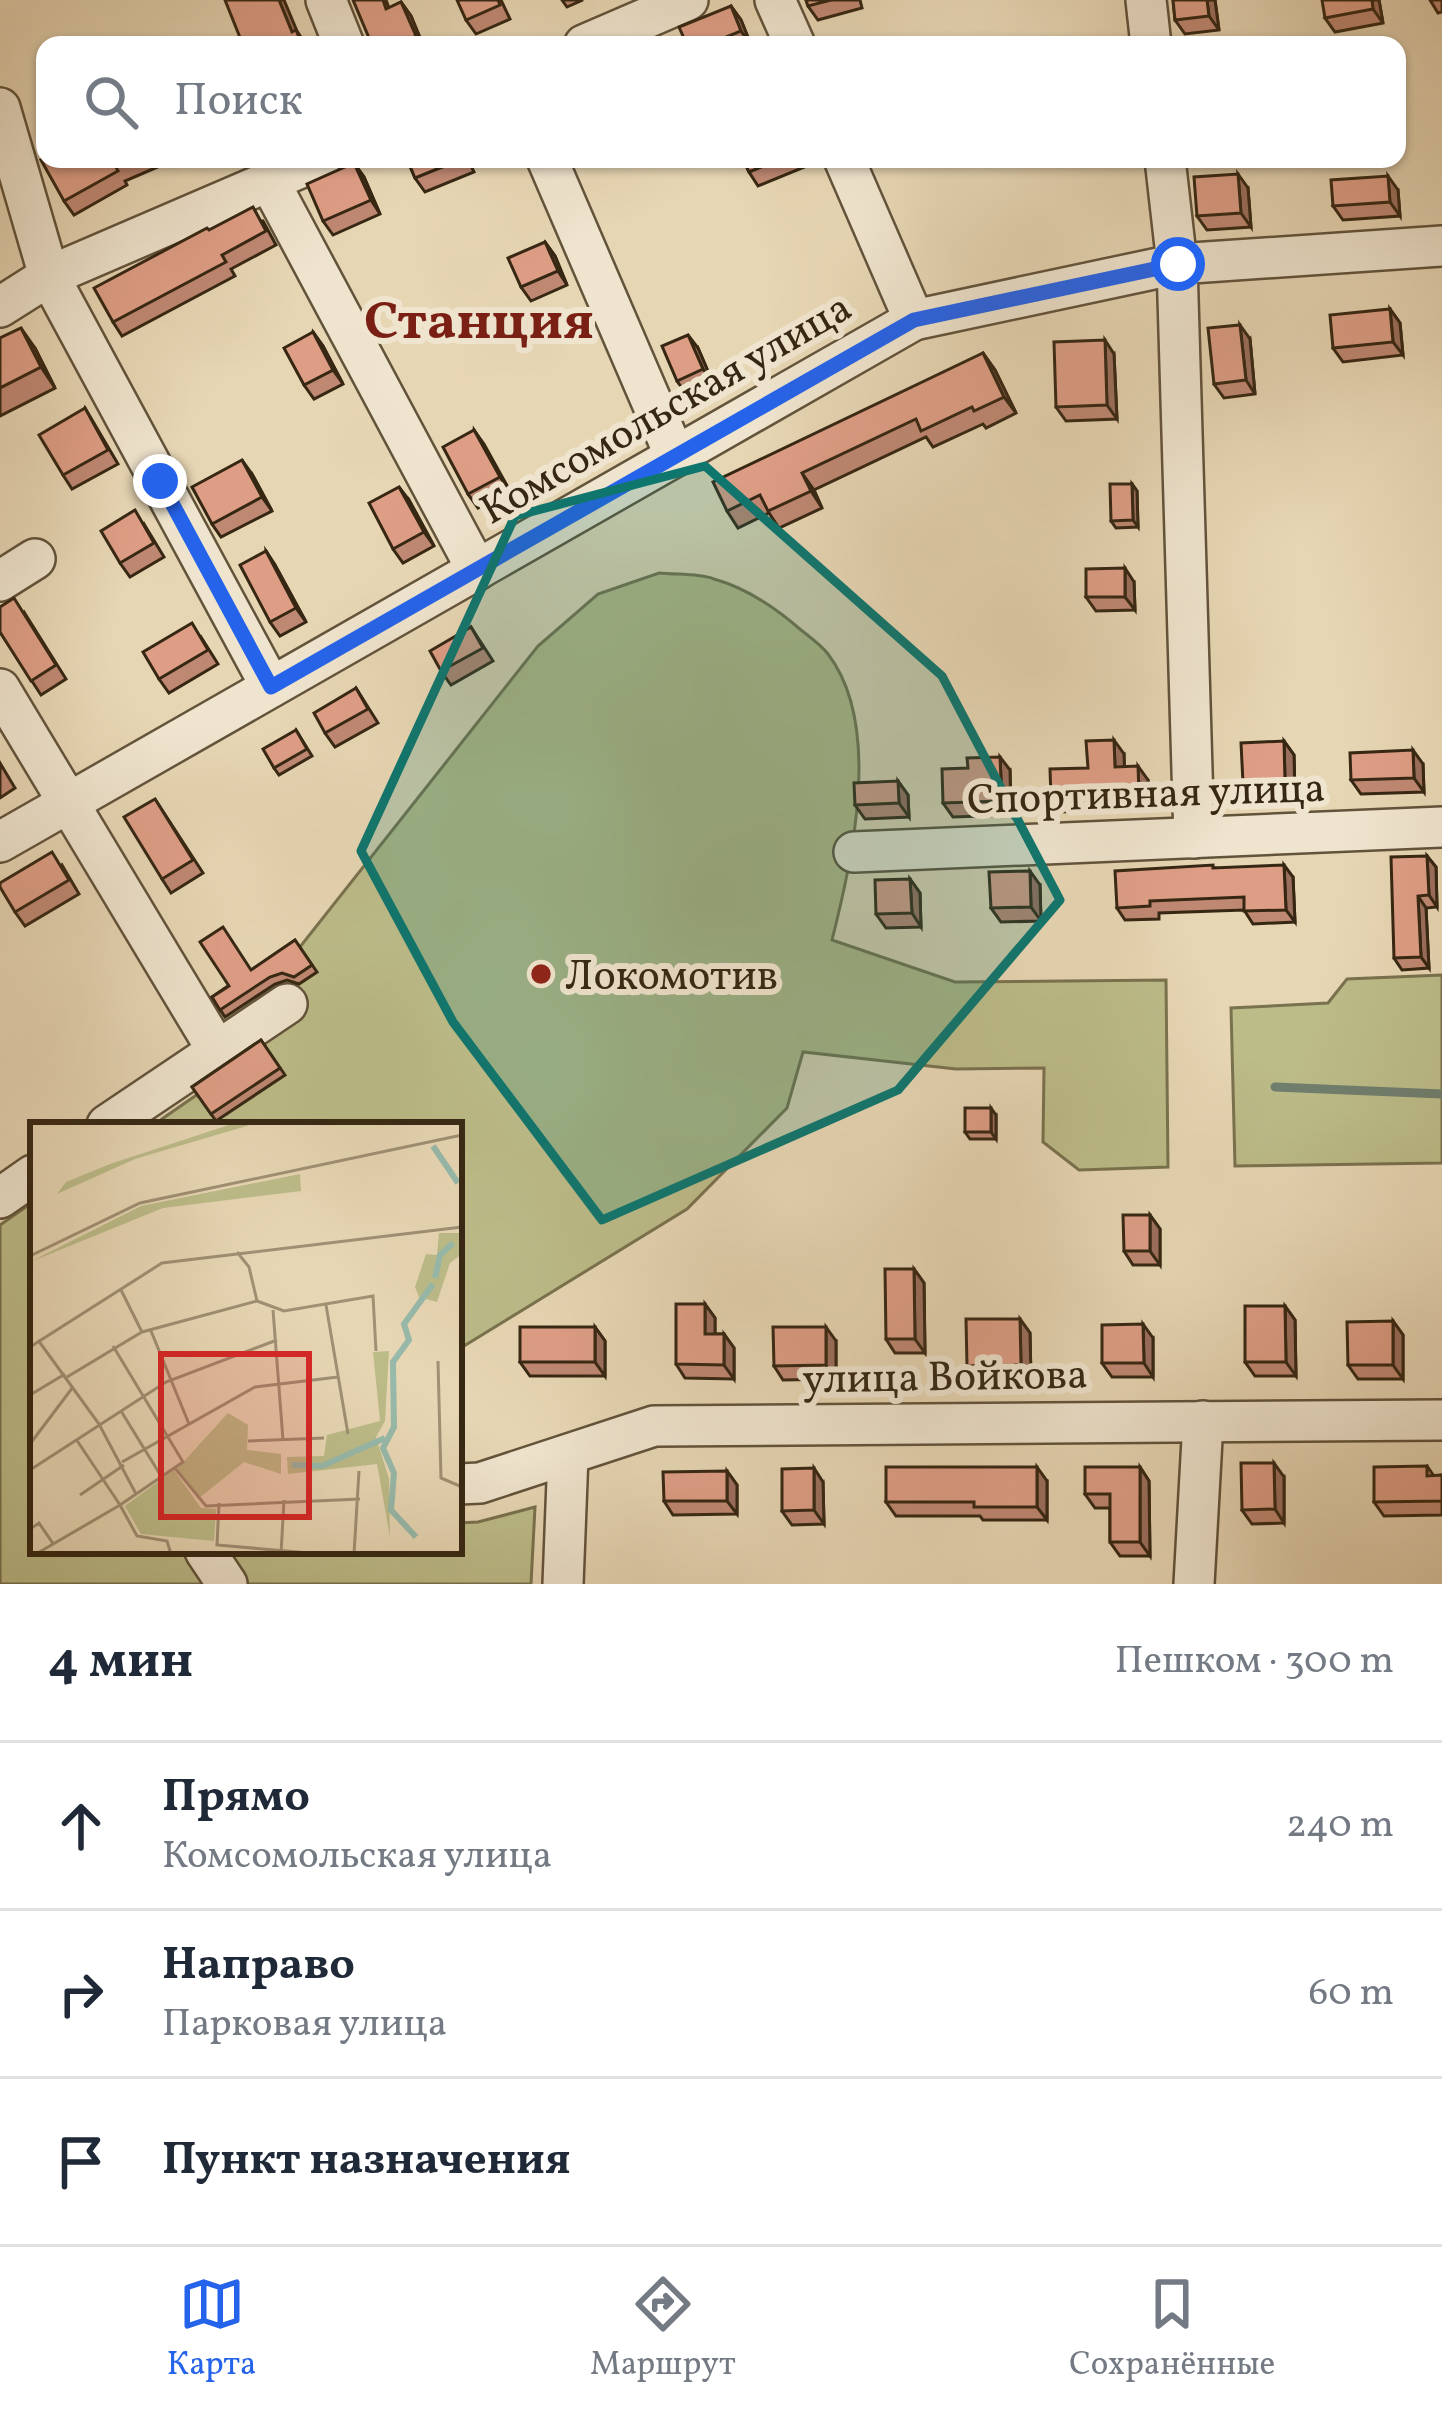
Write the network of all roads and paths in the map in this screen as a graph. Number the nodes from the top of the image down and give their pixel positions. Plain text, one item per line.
1 (326, 0) edge
2 (688, 0) edge
3 (775, 0) edge
4 (1146, 0) edge
5 (340, 36) edge
6 (605, 36) edge
7 (791, 36) edge
8 (1150, 36) edge
9 (0, 108) edge
10 (301, 168) edge
11 (551, 168) edge
12 (848, 168) edge
13 (1166, 168) edge
14 (269, 182) junction
15 (1442, 246) edge
16 (1178, 264) junction
17 (49, 276) junction
18 (0, 307) edge
19 (914, 320) junction
20 (675, 456) junction
21 (35, 559) dead end
22 (477, 570) junction
23 (0, 581) edge
24 (271, 687) junction
25 (0, 689) edge
26 (68, 803) junction
27 (1442, 827) edge
28 (1194, 838) junction
29 (0, 842) edge
30 (854, 852) dead end
31 (287, 1004) dead end
32 (217, 1050) junction
33 (129, 1119) edge
34 (1442, 1420) edge
35 (1203, 1421) junction
36 (568, 1456) junction
37 (462, 1484) edge
38 (207, 1554) edge
39 (227, 1584) edge
40 (562, 1584) edge
41 (1193, 1584) edge

1 - 5 street
2 - 6 street
3 - 7 street
4 - 8 street
9 - 17 street
10 - 14 street
11 - 20 street
12 - 19 street
13 - 16 street
14 - 17 street
14 - 22 street
15 - 16 street, Комсомольская улица
16 - 19 street, Комсомольская улица
16 - 28 street
17 - 18 street
17 - 24 street
19 - 20 street, Комсомольская улица
20 - 22 street, Комсомольская улица
21 - 23 street
22 - 24 street, Комсомольская улица
24 - 26 street, Комсомольская улица
25 - 26 street
26 - 29 street, Комсомольская улица
26 - 32 street
27 - 28 street, Спортивная улица
28 - 30 street, Спортивная улица
31 - 32 street
32 - 33 street
34 - 35 street, улица Войкова
35 - 36 street, улица Войкова
35 - 41 street
36 - 37 street, улица Войкова
36 - 40 street
38 - 39 street

